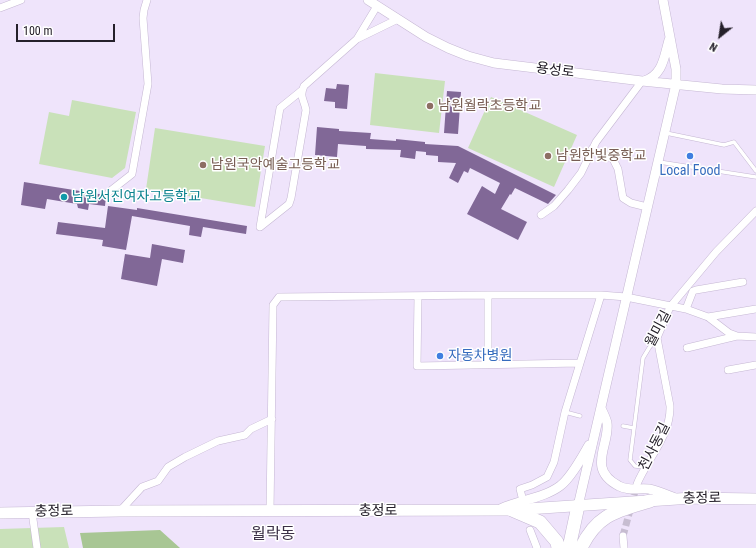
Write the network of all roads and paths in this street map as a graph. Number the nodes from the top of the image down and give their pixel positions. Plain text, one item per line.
1 (21, 0) edge
2 (147, 0) edge
3 (368, 0) edge
4 (663, 0) edge
5 (377, 6) junction
6 (0, 8) edge
7 (398, 19) junction
8 (357, 38) junction
9 (670, 39) junction
10 (642, 81) junction
11 (676, 84) junction
12 (756, 90) edge
13 (302, 91) junction
14 (665, 133) junction
15 (592, 149) junction
16 (658, 162) junction
17 (756, 171) edge
18 (756, 177) edge
19 (109, 192) dead end
20 (647, 207) junction
21 (756, 211) edge
22 (541, 215) dead end
23 (743, 282) dead end
24 (488, 295) junction
25 (418, 296) junction
26 (601, 296) junction
27 (626, 297) junction
28 (670, 307) junction
29 (686, 309) junction
30 (756, 309) edge
31 (708, 317) junction
32 (737, 336) junction
33 (756, 337) edge
34 (657, 338) junction
35 (687, 348) dead end
36 (580, 363) junction
37 (488, 364) junction
38 (756, 365) edge
39 (728, 370) dead end
40 (601, 408) junction
41 (565, 412) junction
42 (580, 416) dead end
43 (272, 419) junction
44 (623, 426) dead end
45 (634, 428) junction
46 (594, 435) junction
47 (645, 467) junction
48 (637, 484) tunnel mouth
49 (522, 497) dead end
50 (677, 499) junction
51 (756, 499) edge
52 (650, 501) junction
53 (578, 506) junction
54 (495, 510) junction
55 (512, 510) junction
56 (120, 511) junction
57 (270, 511) junction
58 (32, 512) junction
59 (0, 513) edge
60 (530, 530) dead end
61 (622, 536) tunnel mouth
62 (37, 548) edge
63 (537, 548) edge
64 (558, 548) edge
65 (569, 548) edge
66 (572, 548) edge
67 (581, 548) edge
68 (624, 548) edge

1 - 6 street
2 - 19 street
3 - 5 street, 용성로
4 - 9 street
5 - 7 street, 용성로
5 - 8 street
7 - 8 street
7 - 10 street, 용성로
8 - 13 street
9 - 10 street
9 - 11 street
10 - 11 street, 용성로
10 - 15 street
11 - 12 street, 용성로
11 - 14 street
13 - 13 street
14 - 16 street
14 - 17 lane
15 - 20 street
15 - 22 street
16 - 18 lane
16 - 20 street
20 - 27 street
21 - 28 street, 월미길
23 - 29 street
24 - 25 street
24 - 26 street
24 - 37 street
25 - 37 street
25 - 43 street
26 - 27 street
26 - 36 street
27 - 28 street
27 - 40 street
28 - 29 street
28 - 34 street, 월미길
29 - 31 street
30 - 31 street
31 - 32 street
32 - 33 street
32 - 35 street
34 - 45 lane, 월미길
34 - 47 street, 천사동길
36 - 37 street
36 - 41 street
38 - 39 street
40 - 46 street
40 - 50 street
41 - 42 lane
41 - 49 street
43 - 56 street
43 - 57 street
44 - 45 lane
45 - 47 lane, 월미길
46 - 53 street
46 - 54 street
47 - 48 street, 천사동길
50 - 51 main road, 충정로
50 - 52 main road, 충정로
52 - 53 main road, 충정로
52 - 67 highway
53 - 55 main road, 충정로
53 - 65 highway
53 - 66 highway
54 - 55 main road, 충정로
54 - 57 main road, 충정로
55 - 64 highway
56 - 57 main road, 충정로
56 - 58 main road, 충정로
58 - 59 main road, 충정로
58 - 62 street
60 - 63 street
61 - 68 street

